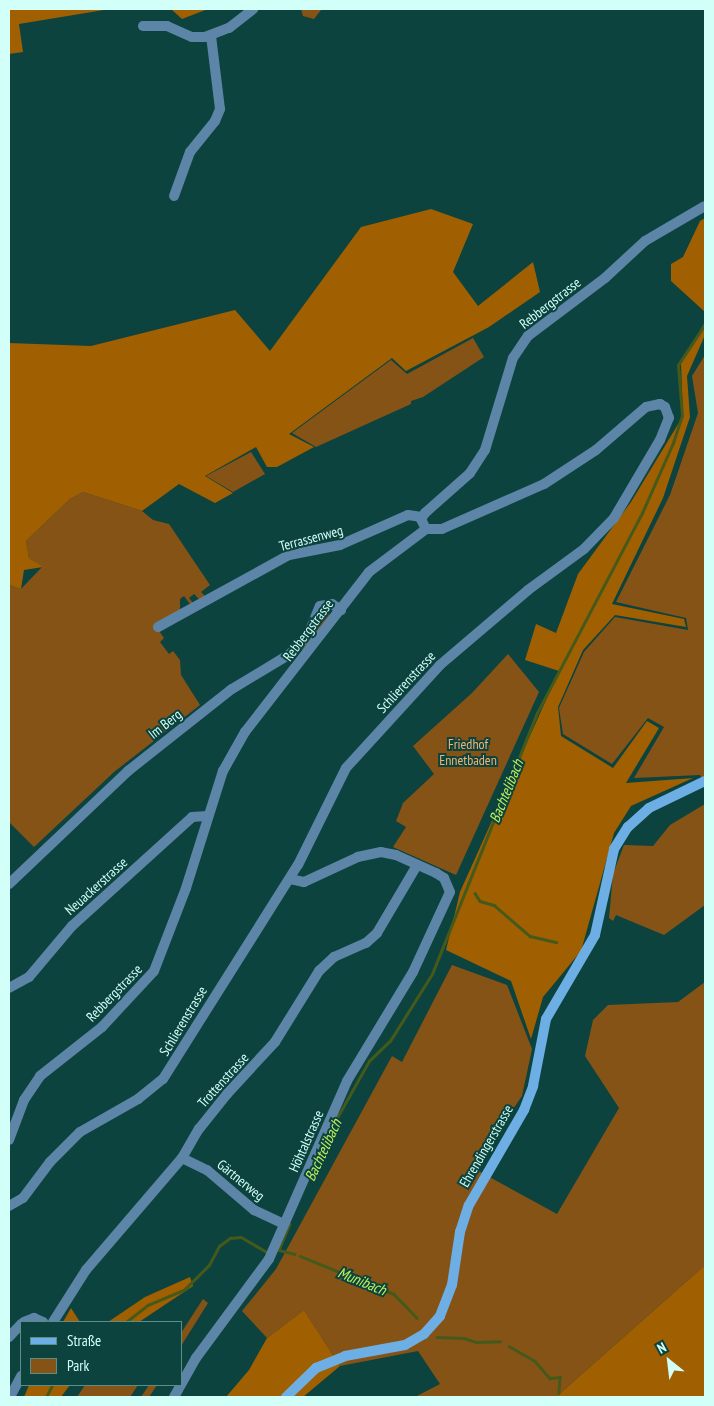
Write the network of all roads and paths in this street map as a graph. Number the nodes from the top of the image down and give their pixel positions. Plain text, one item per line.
1 (253, 9) edge
2 (143, 26) dead end
3 (211, 36) junction
4 (174, 196) dead end
5 (705, 206) edge
6 (422, 516) junction
7 (426, 529) junction
8 (341, 610) junction
9 (158, 627) dead end
10 (705, 781) edge
11 (208, 816) junction
12 (417, 865) junction
13 (290, 878) junction
14 (9, 884) edge
15 (9, 988) edge
16 (9, 1140) edge
17 (182, 1158) junction
18 (9, 1206) edge
19 (284, 1224) junction
20 (26, 1321) edge
21 (40, 1321) edge
22 (54, 1321) edge
23 (20, 1326) edge
24 (9, 1336) edge
25 (20, 1378) edge
26 (182, 1383) edge
27 (180, 1386) edge
28 (10, 1397) edge
29 (174, 1397) edge
30 (286, 1397) edge

1 - 3 street
2 - 3 street
3 - 4 street
5 - 6 street, Rebbergstrasse
6 - 7 street
6 - 9 street, Terrassenweg
7 - 8 street, Rebbergstrasse
7 - 13 street, Schlierenstrasse
8 - 11 street, Rebbergstrasse
8 - 14 street, Im Berg
10 - 30 main road, Ehrendingerstrasse
11 - 15 street, Neuackerstrasse
11 - 16 street, Rebbergstrasse
12 - 13 street
12 - 17 street, Trottenstrasse
12 - 19 street, Höhtalstrasse
13 - 18 street, Schlierenstrasse
17 - 19 street, Gärtnerweg
17 - 22 street, Trottenstrasse
19 - 26 street, Höhtalstrasse
20 - 21 street
23 - 24 street
25 - 28 street
27 - 29 street, Höhtalstrasse

